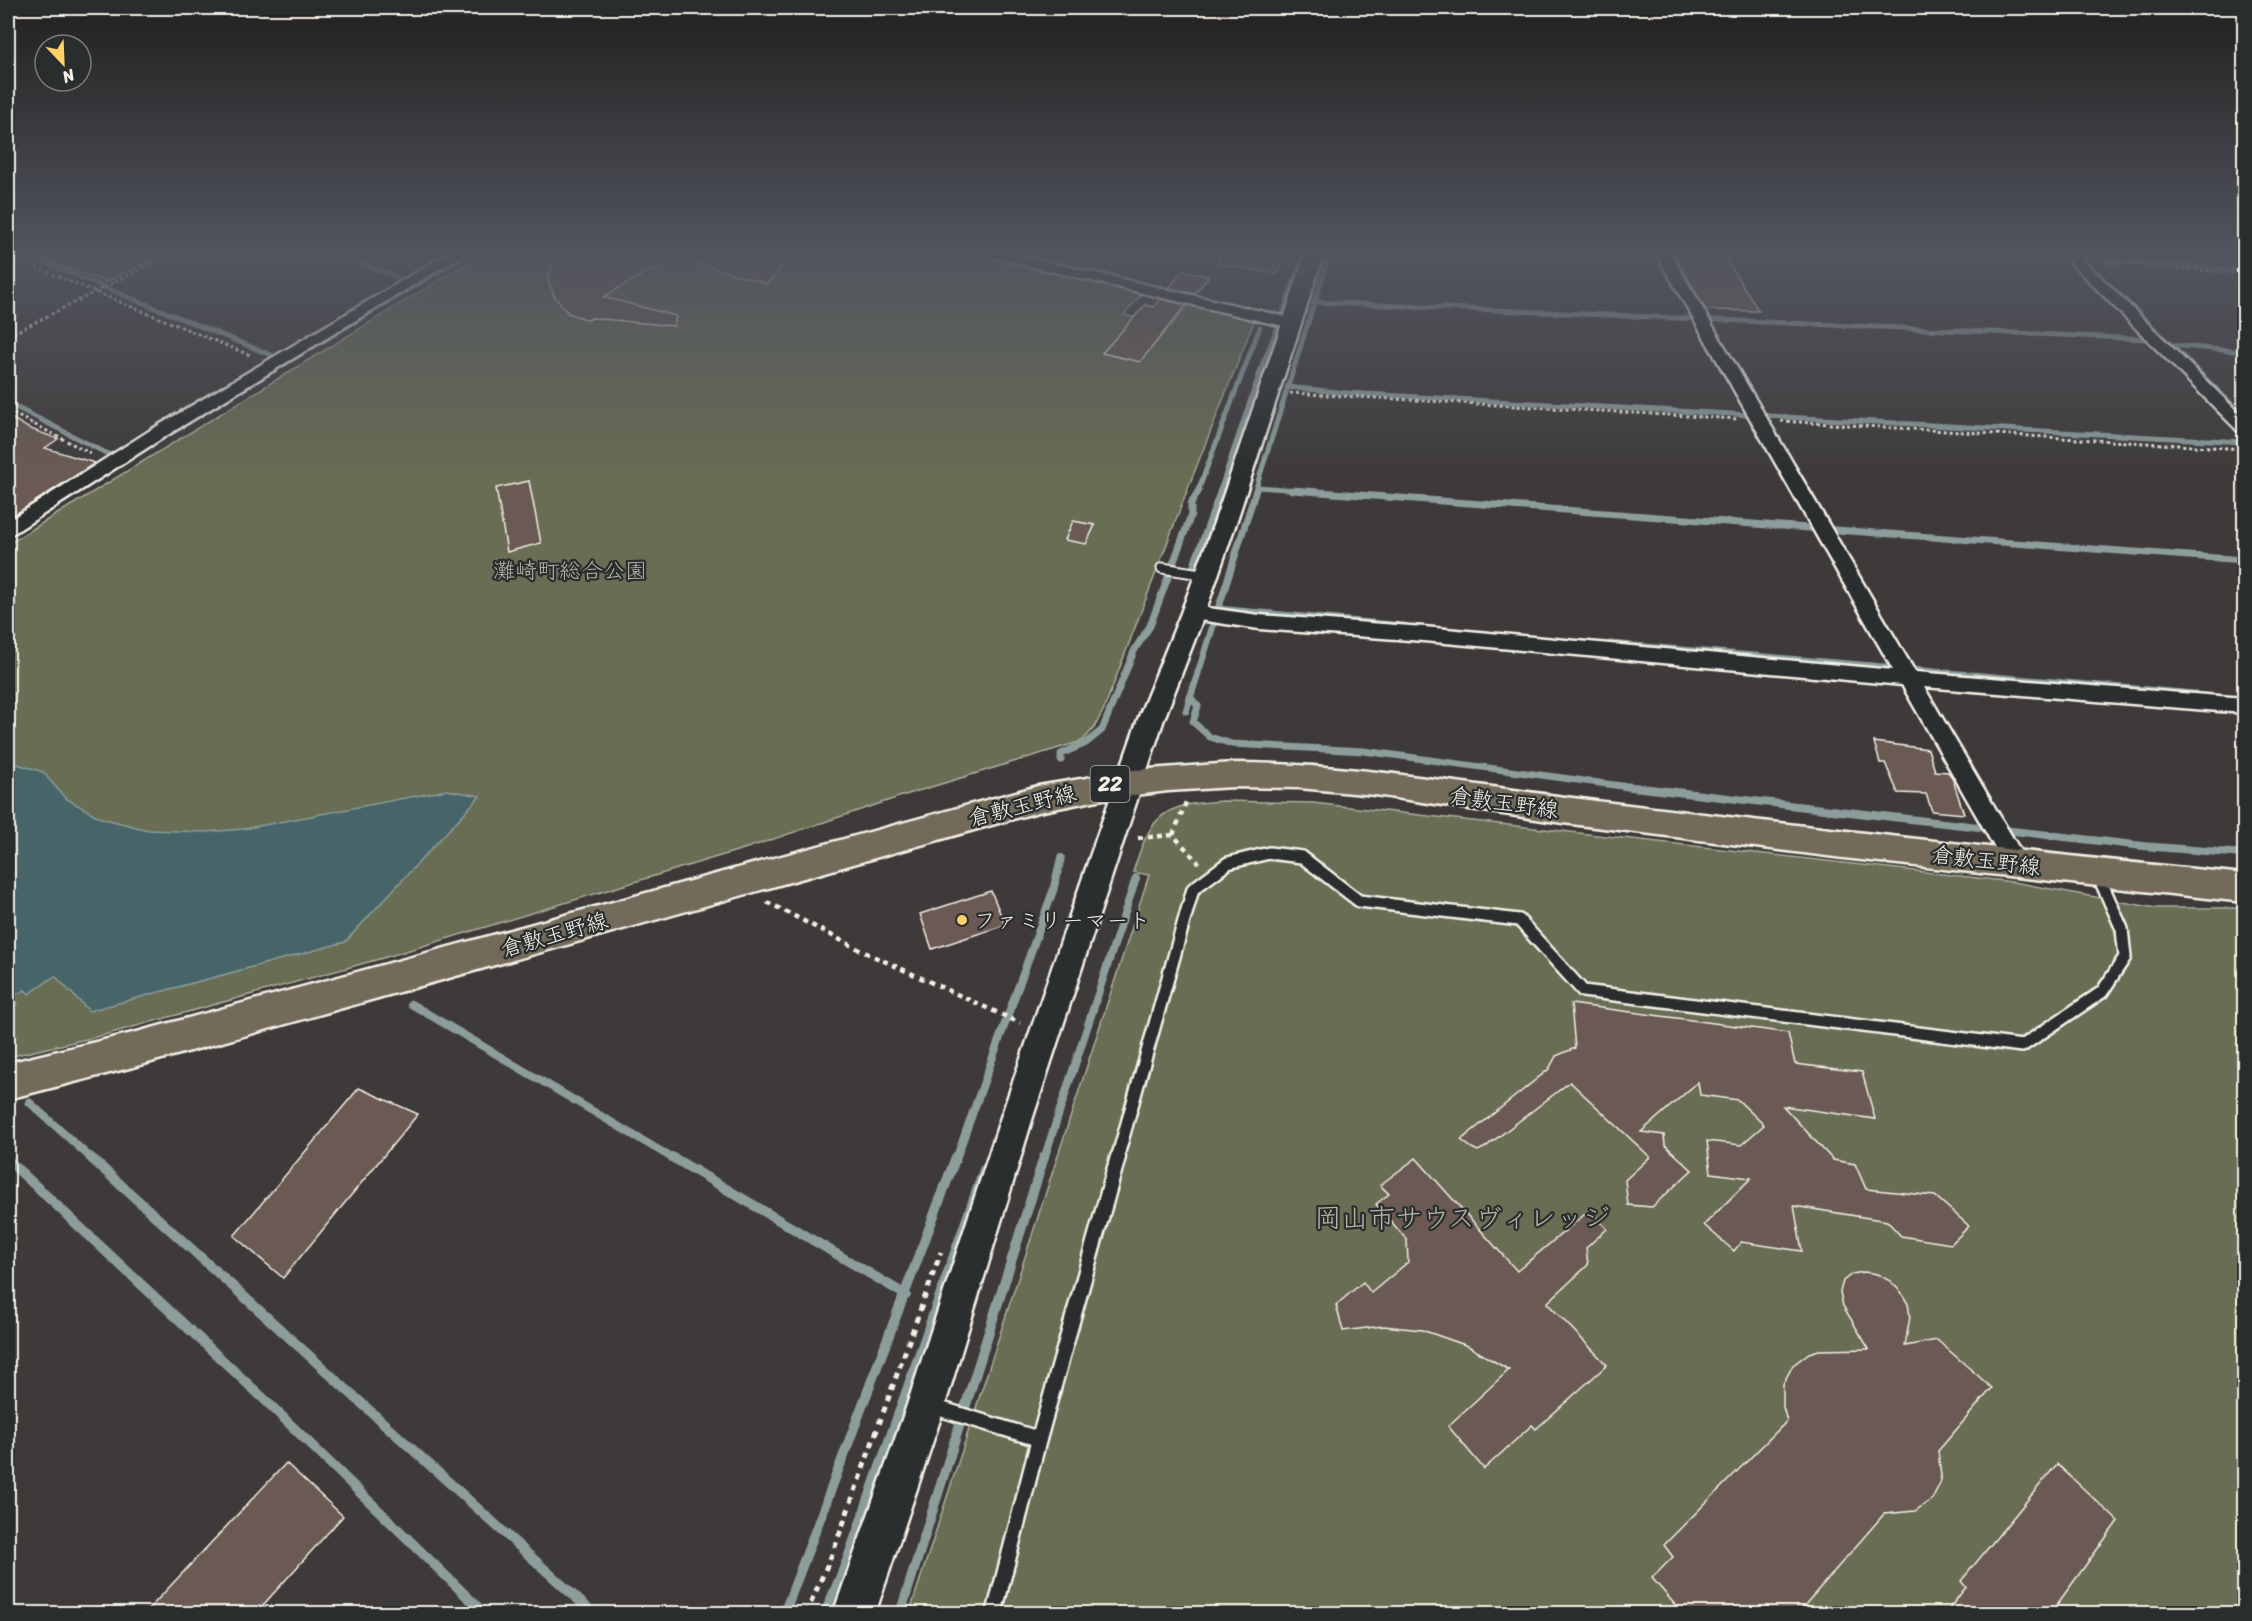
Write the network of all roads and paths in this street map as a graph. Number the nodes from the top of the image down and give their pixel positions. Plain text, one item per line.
1 (23, 329) edge
2 (186, 329) edge
3 (332, 329) edge
4 (1289, 329) edge
5 (1706, 329) edge
6 (2145, 329) edge
7 (8, 336) edge
8 (273, 364) junction
9 (8, 411) edge
10 (2244, 427) edge
11 (111, 463) junction
12 (8, 529) edge
13 (1162, 568) dead end
14 (1193, 573) junction
15 (1207, 616) junction
16 (1909, 678) junction
17 (2244, 706) edge
18 (1130, 781) junction
19 (1188, 799) dead end
20 (1173, 836) junction
21 (1137, 838) dead end
22 (2003, 842) junction
23 (2098, 874) junction
24 (1211, 876) junction
25 (756, 878) junction
26 (2244, 888) edge
27 (1015, 1021) dead end
28 (8, 1081) edge
29 (945, 1241) dead end
30 (938, 1408) junction
31 (1040, 1439) junction
32 (806, 1614) edge
33 (854, 1614) edge
34 (994, 1614) edge

1 - 7 path
2 - 8 path
3 - 8 street
4 - 14 street
5 - 16 street
6 - 10 street
8 - 11 street
9 - 11 path
11 - 12 street
13 - 14 lane
14 - 15 street
15 - 16 street
15 - 18 street
16 - 17 street
16 - 22 street
18 - 22 main road, 倉敷玉野線 / 22
18 - 25 main road, 倉敷玉野線 / 22
18 - 30 street
19 - 20 path
20 - 21 path
20 - 24 path
22 - 23 main road, 倉敷玉野線 / 22
23 - 24 lane
23 - 26 main road, 倉敷玉野線 / 22
24 - 31 lane
25 - 27 path
25 - 28 main road, 倉敷玉野線 / 22
29 - 32 path
30 - 31 lane
30 - 33 street
31 - 34 lane

